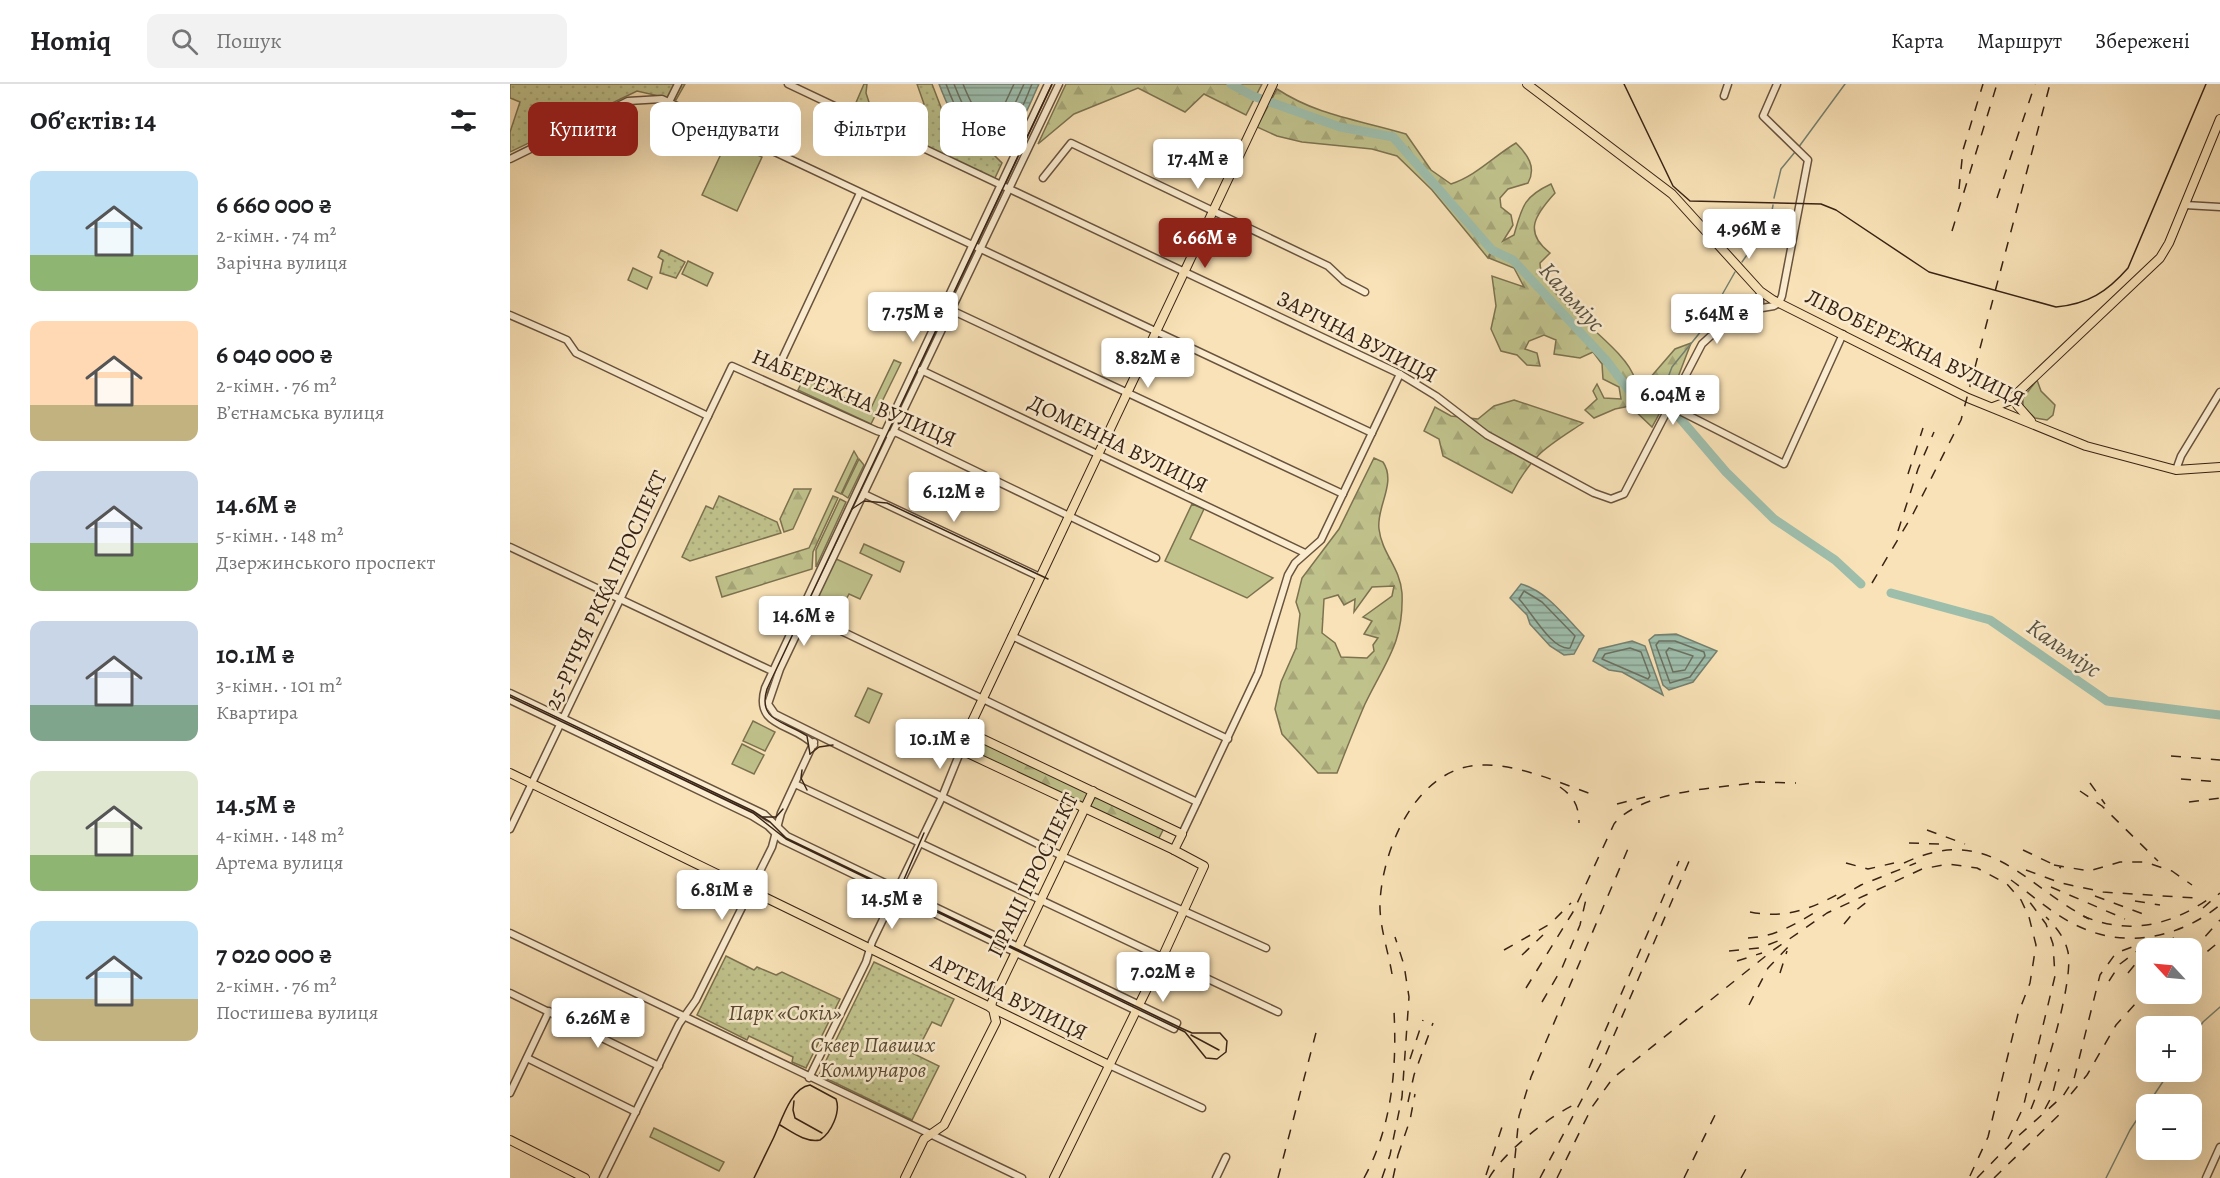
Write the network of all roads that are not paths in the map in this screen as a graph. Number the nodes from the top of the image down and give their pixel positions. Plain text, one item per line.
1 (678, 84) edge
2 (788, 84) edge
3 (1048, 84) edge
4 (1059, 84) edge
5 (1527, 84) edge
6 (1728, 84) edge
7 (1777, 84) edge
8 (1273, 85) edge
9 (1724, 96) dead end
10 (669, 102) joint
11 (2220, 119) edge
12 (782, 156) edge
13 (510, 159) edge
14 (1043, 178) dead end
15 (1001, 185) junction
16 (1009, 189) junction
17 (860, 193) junction
18 (2185, 205) junction
19 (2220, 207) edge
20 (1213, 211) junction
21 (972, 246) junction
22 (981, 251) junction
23 (1184, 272) junction
24 (1760, 291) junction
25 (1365, 292) dead end
26 (1779, 303) junction
27 (944, 307) junction
28 (1756, 309) junction
29 (952, 310) junction
30 (510, 315) edge
31 (1156, 333) junction
32 (1843, 334) junction
33 (732, 366) joint
34 (915, 367) junction
35 (778, 368) dead end
36 (924, 371) junction
37 (1400, 374) junction
38 (2019, 392) junction
39 (2220, 392) edge
40 (1128, 393) junction
41 (1670, 406) junction
42 (1992, 408) junction
43 (708, 416) junction
44 (2038, 428) junction
45 (885, 432) junction
46 (895, 432) junction
47 (1371, 433) junction
48 (1099, 455) junction
49 (2220, 467) edge
50 (2176, 470) junction
51 (857, 490) junction
52 (866, 494) junction
53 (1343, 494) junction
54 (1069, 516) junction
55 (510, 547) edge
56 (1305, 554) junction
57 (1156, 558) dead end
58 (1040, 577) junction
59 (621, 600) junction
60 (806, 614) junction
61 (1012, 636) junction
62 (780, 669) junction
63 (772, 671) junction
64 (510, 693) edge
65 (982, 697) junction
66 (510, 700) edge
67 (563, 721) junction
68 (966, 731) junction
69 (813, 735) junction
70 (1228, 740) junction
71 (814, 745) junction
72 (961, 750) junction
73 (510, 773) edge
74 (532, 784) junction
75 (795, 784) junction
76 (1093, 791) junction
77 (942, 797) junction
78 (1197, 802) junction
79 (783, 809) junction
80 (1085, 809) junction
81 (764, 814) junction
82 (510, 829) edge
83 (777, 831) junction
84 (1182, 834) junction
85 (920, 842) junction
86 (1174, 850) junction
87 (1062, 856) junction
88 (751, 890) junction
89 (895, 895) junction
90 (1041, 900) junction
91 (1184, 911) junction
92 (510, 933) edge
93 (1266, 948) dead end
94 (870, 950) junction
95 (1017, 950) junction
96 (1162, 958) junction
97 (510, 993) edge
98 (992, 1008) junction
99 (1137, 1008) junction
100 (549, 1011) junction
101 (1278, 1012) dead end
102 (685, 1017) junction
103 (526, 1058) junction
104 (1109, 1065) junction
105 (659, 1066) junction
106 (809, 1078) junction
107 (510, 1094) edge
108 (1202, 1108) dead end
109 (636, 1112) junction
110 (929, 1135) junction
111 (510, 1140) edge
112 (2220, 1147) edge
113 (1226, 1157) dead end
114 (585, 1178) edge
115 (603, 1178) edge
116 (905, 1178) edge
117 (1022, 1178) edge
118 (1054, 1178) edge
119 (1216, 1178) edge
120 (2206, 1178) edge

1 - 10 street
2 - 15 street, ЗАРІЧНА ВУЛИЦЯ
3 - 15 street
4 - 16 street
5 - 24 main road, ЛІВОБЕРЕЖНА ВУЛИЦЯ
6 - 9 street
7 - 26 street
8 - 20 main road
10 - 13 street
11 - 18 main road
12 - 17 street
14 - 20 street
15 - 16 street, ЗАРІЧНА ВУЛИЦЯ
15 - 21 street
16 - 22 street
16 - 23 street, ЗАРІЧНА ВУЛИЦЯ
17 - 21 street
17 - 35 street
18 - 19 street
18 - 38 main road
20 - 23 main road
20 - 25 street
21 - 22 street
21 - 27 street
22 - 29 street
22 - 31 street
23 - 31 main road
23 - 37 street, ЗАРІЧНА ВУЛИЦЯ
24 - 26 main road, ЛІВОБЕРЕЖНА ВУЛИЦЯ
24 - 28 street
26 - 28 street
26 - 32 main road, ЛІВОБЕРЕЖНА ВУЛИЦЯ
27 - 29 street
27 - 34 street
28 - 41 street
29 - 36 street
29 - 40 street
30 - 43 street
31 - 40 main road
31 - 47 street
32 - 41 street
32 - 42 main road, ЛІВОБЕРЕЖНА ВУЛИЦЯ
33 - 43 street, 25-РІЧЧЯ РККА ПРОСПЕКТ
33 - 45 street, НАБЕРЕЖНА ВУЛИЦЯ
34 - 36 street, ДОМЕННА ВУЛИЦЯ
34 - 45 street
36 - 46 street
36 - 48 street, ДОМЕННА ВУЛИЦЯ
37 - 41 street, ЗАРІЧНА ВУЛИЦЯ
37 - 47 street
38 - 42 main road
38 - 44 main road
39 - 50 street
40 - 48 main road
40 - 53 street
42 - 44 main road, ЛІВОБЕРЕЖНА ВУЛИЦЯ
43 - 59 street, 25-РІЧЧЯ РККА ПРОСПЕКТ
44 - 50 main road, ЛІВОБЕРЕЖНА ВУЛИЦЯ
45 - 46 street, НАБЕРЕЖНА ВУЛИЦЯ
45 - 51 street
46 - 52 street
46 - 54 street, НАБЕРЕЖНА ВУЛИЦЯ
47 - 53 street
48 - 54 main road
48 - 56 street, ДОМЕННА ВУЛИЦЯ
49 - 50 main road, ЛІВОБЕРЕЖНА ВУЛИЦЯ
51 - 52 street
51 - 63 street
52 - 58 street
52 - 60 street
53 - 56 street
54 - 57 street, НАБЕРЕЖНА ВУЛИЦЯ
54 - 58 main road
55 - 59 street
56 - 70 street
58 - 61 main road
59 - 63 street
59 - 67 street, 25-РІЧЧЯ РККА ПРОСПЕКТ
60 - 62 street
60 - 65 street
61 - 65 main road
61 - 70 street
62 - 63 street
62 - 69 street
63 - 71 street
64 - 67 street
65 - 68 main road
65 - 78 street
66 - 67 street
67 - 74 street, 25-РІЧЧЯ РККА ПРОСПЕКТ
67 - 81 street
67 - 83 street
68 - 72 main road
68 - 76 main road
69 - 71 street
69 - 77 street
70 - 78 street
71 - 75 street
72 - 77 street
72 - 80 main road
73 - 74 main road, АРТЕМА ВУЛИЦЯ
74 - 82 street, 25-РІЧЧЯ РККА ПРОСПЕКТ
74 - 88 main road, АРТЕМА ВУЛИЦЯ
75 - 79 street
75 - 85 street
76 - 80 main road, ПРАЦІ ПРОСПЕКТ
76 - 84 main road
77 - 85 street
77 - 87 street
78 - 84 street
79 - 81 street
79 - 83 street
80 - 86 main road
80 - 87 main road, ПРАЦІ ПРОСПЕКТ
81 - 83 street
83 - 88 street
83 - 89 street
84 - 86 main road
85 - 89 street
85 - 90 street
86 - 91 main road
87 - 90 main road, ПРАЦІ ПРОСПЕКТ
87 - 91 street
88 - 94 main road, АРТЕМА ВУЛИЦЯ
88 - 102 street
89 - 94 street
89 - 95 street
90 - 95 main road, ПРАЦІ ПРОСПЕКТ
90 - 96 street
91 - 93 street
91 - 96 main road
92 - 102 street
94 - 98 main road, АРТЕМА ВУЛИЦЯ
94 - 106 street
95 - 98 main road, ПРАЦІ ПРОСПЕКТ
95 - 99 street
96 - 99 main road
96 - 101 street
97 - 100 street
98 - 104 main road, АРТЕМА ВУЛИЦЯ
98 - 110 main road, ПРАЦІ ПРОСПЕКТ
99 - 99 street
99 - 104 main road
100 - 103 street
100 - 105 street
102 - 105 street
102 - 106 street
103 - 107 street
103 - 109 street
104 - 108 street, АРТЕМА ВУЛИЦЯ
104 - 118 main road
105 - 109 street
106 - 110 street
109 - 115 street
110 - 116 main road, ПРАЦІ ПРОСПЕКТ
110 - 117 street
111 - 114 main road
112 - 120 street
113 - 119 street

